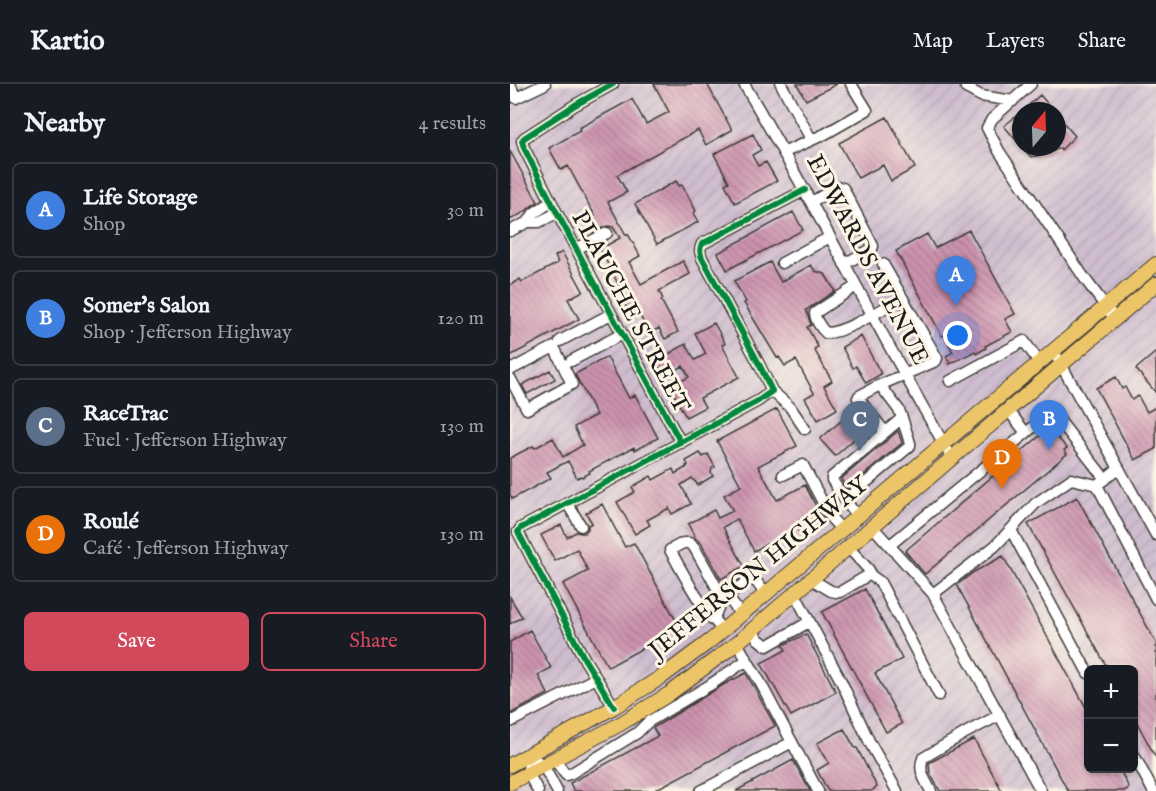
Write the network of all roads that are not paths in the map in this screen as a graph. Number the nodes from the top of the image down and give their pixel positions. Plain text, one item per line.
1 (545, 84) edge
2 (613, 84) edge
3 (744, 84) edge
4 (781, 84) edge
5 (851, 84) edge
6 (965, 84) edge
7 (1031, 84) edge
8 (510, 85) edge
9 (1013, 101) junction
10 (811, 140) junction
11 (785, 153) junction
12 (805, 190) junction
13 (551, 202) junction
14 (811, 202) junction
15 (556, 213) junction
16 (528, 222) junction
17 (510, 231) edge
18 (607, 233) dead end
19 (830, 237) junction
20 (576, 249) junction
21 (782, 263) dead end
22 (844, 264) junction
23 (883, 264) dead end
24 (1156, 264) edge
25 (1156, 284) edge
26 (856, 286) junction
27 (902, 298) junction
28 (1106, 307) junction
29 (611, 314) junction
30 (872, 315) junction
31 (1115, 319) junction
32 (622, 334) junction
33 (560, 341) dead end
34 (1053, 350) junction
35 (570, 361) dead end
36 (1039, 362) junction
37 (1061, 365) junction
38 (510, 370) edge
39 (905, 375) junction
40 (510, 378) edge
41 (950, 381) dead end
42 (880, 386) junction
43 (772, 391) junction
44 (1008, 410) junction
45 (902, 418) junction
46 (806, 429) dead end
47 (885, 432) junction
48 (1026, 432) junction
49 (681, 443) junction
50 (943, 443) junction
51 (952, 458) junction
52 (1119, 468) junction
53 (783, 475) dead end
54 (1101, 482) junction
55 (845, 500) junction
56 (567, 503) junction
57 (857, 518) junction
58 (581, 526) dead end
59 (872, 526) junction
60 (842, 530) junction
61 (1011, 530) junction
62 (1156, 535) edge
63 (890, 545) junction
64 (848, 547) junction
65 (869, 574) junction
66 (811, 579) junction
67 (795, 594) junction
68 (933, 594) junction
69 (766, 595) junction
70 (1156, 599) edge
71 (741, 615) junction
72 (713, 620) junction
73 (809, 622) junction
74 (723, 630) junction
75 (752, 630) junction
76 (737, 643) junction
77 (747, 660) junction
78 (1085, 665) edge
79 (700, 671) junction
80 (596, 678) junction
81 (710, 685) junction
82 (939, 695) dead end
83 (614, 707) junction
84 (1000, 715) junction
85 (627, 720) junction
86 (510, 722) edge
87 (638, 733) junction
88 (792, 742) junction
89 (529, 755) junction
90 (549, 762) junction
91 (1138, 763) edge
92 (510, 765) edge
93 (528, 773) junction
94 (510, 783) edge
95 (895, 790) edge
96 (538, 791) edge
97 (557, 791) edge
98 (701, 791) edge
99 (818, 791) edge
100 (931, 791) edge
101 (1041, 791) edge
102 (1153, 791) edge

1 - 8 street
2 - 13 street, PLAUCHE STREET
3 - 11 street, EDWARDS AVENUE
4 - 10 street
5 - 10 street
6 - 9 street
7 - 9 street
9 - 28 street
10 - 11 street
11 - 12 street, EDWARDS AVENUE
12 - 14 street, EDWARDS AVENUE
12 - 43 street
13 - 15 street, PLAUCHE STREET
13 - 16 street
14 - 19 street, EDWARDS AVENUE
14 - 22 street
15 - 16 street
15 - 20 street, PLAUCHE STREET
16 - 17 street
18 - 20 street
19 - 21 street
19 - 22 street, EDWARDS AVENUE
20 - 29 street, PLAUCHE STREET
22 - 26 street, EDWARDS AVENUE
23 - 27 street
24 - 28 main road, JEFFERSON HIGHWAY
25 - 31 main road, JEFFERSON HIGHWAY
26 - 30 street, EDWARDS AVENUE
26 - 30 street
27 - 30 street
27 - 39 street
28 - 31 street
28 - 34 main road, JEFFERSON HIGHWAY
29 - 32 street, PLAUCHE STREET
29 - 33 street
30 - 39 street, EDWARDS AVENUE
31 - 37 main road, JEFFERSON HIGHWAY
32 - 35 street
32 - 49 street, PLAUCHE STREET
34 - 36 main road, JEFFERSON HIGHWAY
34 - 37 street
36 - 41 street
36 - 50 main road, JEFFERSON HIGHWAY
37 - 44 main road, JEFFERSON HIGHWAY
37 - 52 street
38 - 40 street
39 - 42 street
39 - 50 street, EDWARDS AVENUE
42 - 45 street
42 - 47 street
43 - 46 street
43 - 49 street
44 - 48 street
44 - 51 main road, JEFFERSON HIGHWAY
45 - 47 street
45 - 55 street
47 - 55 street
48 - 54 street
48 - 63 street
49 - 56 street, PLAUCHE STREET
50 - 51 street, EDWARDS AVENUE
50 - 57 main road, JEFFERSON HIGHWAY
51 - 59 main road, JEFFERSON HIGHWAY
52 - 54 street
52 - 62 street
53 - 60 street
54 - 61 street
54 - 70 street
55 - 57 street
56 - 58 street
56 - 80 street, PLAUCHE STREET
57 - 60 main road, JEFFERSON HIGHWAY
59 - 63 street
59 - 64 main road, JEFFERSON HIGHWAY
60 - 69 main road, JEFFERSON HIGHWAY
61 - 68 street
61 - 78 street
63 - 68 street
64 - 65 street
64 - 66 main road, JEFFERSON HIGHWAY
65 - 66 street
65 - 82 street
66 - 67 main road, JEFFERSON HIGHWAY
67 - 73 street
67 - 75 main road, JEFFERSON HIGHWAY
68 - 84 street
69 - 71 main road, JEFFERSON HIGHWAY
69 - 71 street
71 - 74 main road, JEFFERSON HIGHWAY
72 - 72 street
72 - 74 street
73 - 75 street
73 - 95 street
74 - 83 main road, JEFFERSON HIGHWAY
75 - 76 main road, JEFFERSON HIGHWAY
76 - 77 street
76 - 79 main road, JEFFERSON HIGHWAY
77 - 81 street
77 - 88 street
79 - 81 street
79 - 85 main road, JEFFERSON HIGHWAY
80 - 83 street, PLAUCHE STREET
80 - 86 street
81 - 87 street
83 - 89 main road, JEFFERSON HIGHWAY
84 - 100 street
84 - 101 street
85 - 87 street
85 - 90 main road, JEFFERSON HIGHWAY
87 - 90 street
88 - 98 street
88 - 99 street
89 - 90 street
89 - 92 main road, JEFFERSON HIGHWAY
89 - 93 street
90 - 93 main road, JEFFERSON HIGHWAY
90 - 97 street
91 - 102 street
93 - 94 main road, JEFFERSON HIGHWAY
93 - 96 street

